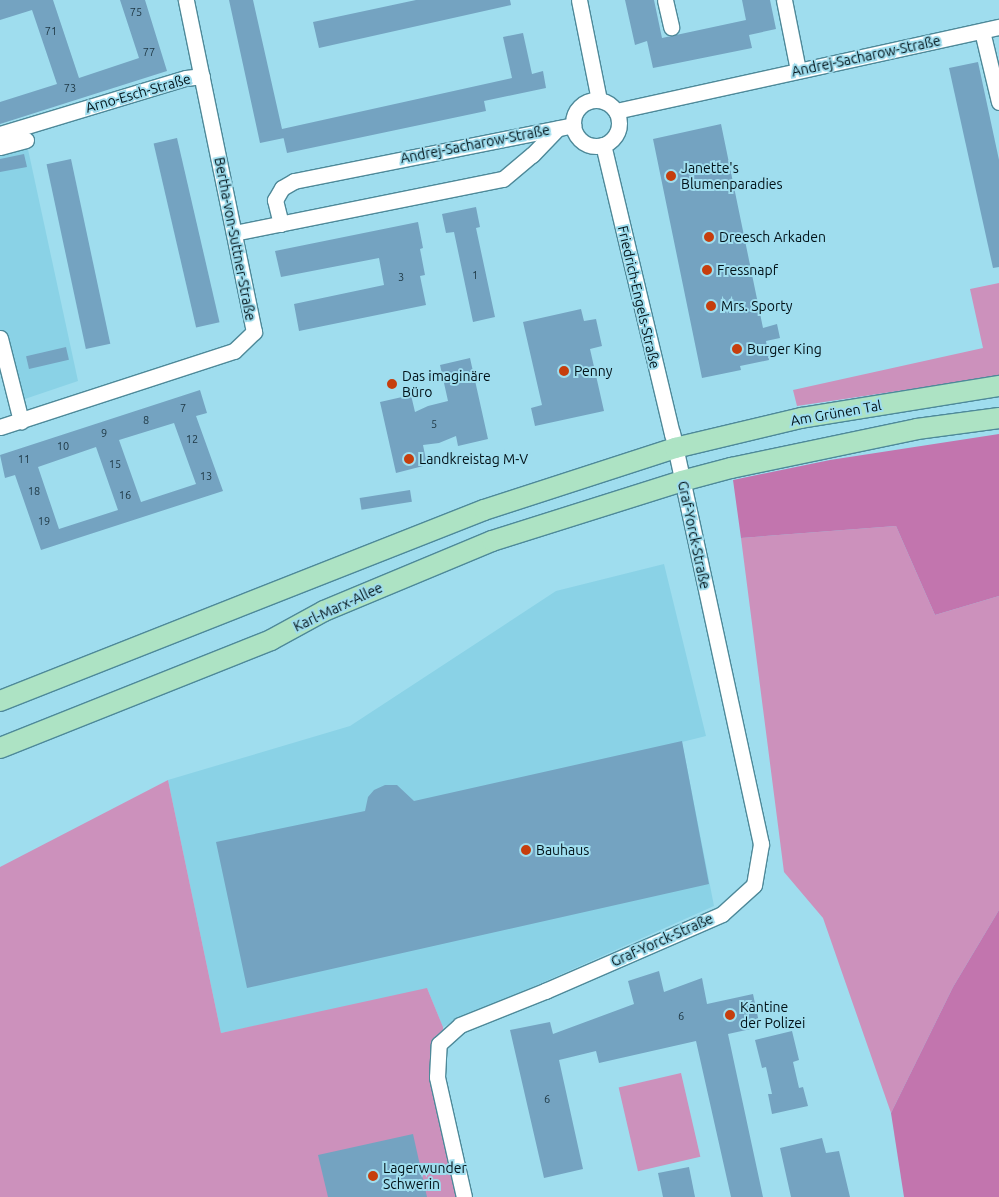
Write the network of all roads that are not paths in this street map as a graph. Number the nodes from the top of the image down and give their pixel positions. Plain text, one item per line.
1 (186, 0) edge
2 (578, 0) edge
3 (665, 0) edge
4 (784, 0) edge
5 (671, 26) dead end
6 (999, 27) edge
7 (982, 31) junction
8 (798, 70) junction
9 (202, 76) junction
10 (599, 100) junction
11 (999, 102) edge
12 (616, 111) junction
13 (574, 125) junction
14 (558, 128) junction
15 (0, 134) edge
16 (26, 140) dead end
17 (603, 145) junction
18 (0, 147) edge
19 (281, 224) junction
20 (234, 233) junction
21 (0, 338) edge
22 (999, 386) edge
23 (999, 418) edge
24 (21, 421) junction
25 (0, 427) edge
26 (675, 448) junction
27 (682, 481) junction
28 (0, 701) edge
29 (0, 748) edge
30 (464, 1197) edge

1 - 9 street, Arno-Esch-Straße
2 - 10 street
3 - 5 street
4 - 8 street
6 - 7 street, Andrej-Sacharow-Straße
7 - 8 street, Andrej-Sacharow-Straße
7 - 11 street
8 - 12 street, Andrej-Sacharow-Straße
9 - 15 street, Arno-Esch-Straße
9 - 20 street, Bertha-von-Suttner-Straße
10 - 12 street
10 - 13 street
12 - 17 street
13 - 14 street
13 - 17 street
14 - 19 street, Andrej-Sacharow-Straße
14 - 19 street, Andrej-Sacharow-Straße
16 - 18 street
17 - 26 street, Friedrich-Engels-Straße
19 - 20 street, Andrej-Sacharow-Straße
20 - 24 street, Bertha-von-Suttner-Straße
21 - 24 street
22 - 26 main road, Am Grünen Tal
23 - 27 main road
24 - 25 street, Bertha-von-Suttner-Straße
26 - 27 street, Graf-Yorck-Straße
26 - 28 main road
27 - 29 main road, Karl-Marx-Allee
27 - 30 street, Graf-Yorck-Straße

